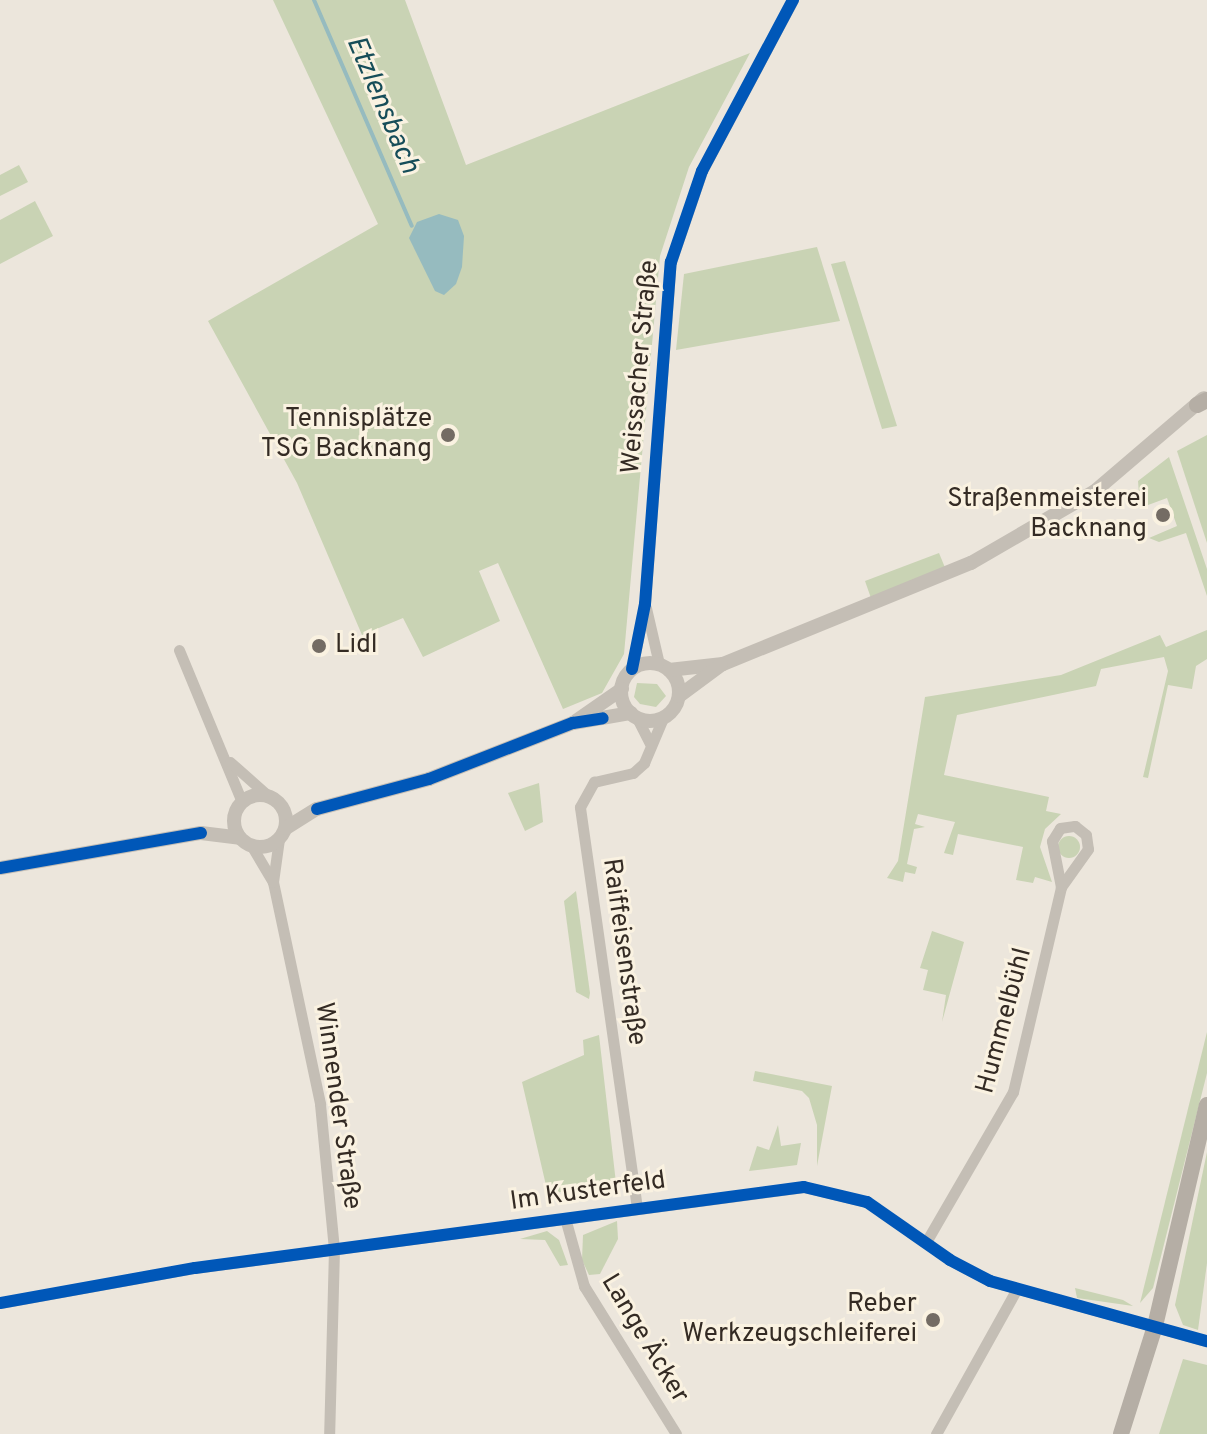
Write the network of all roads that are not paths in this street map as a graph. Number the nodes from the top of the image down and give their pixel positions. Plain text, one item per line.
1 (793, 0) edge
2 (1204, 400) edge
3 (645, 604) junction
4 (179, 650) dead end
5 (723, 664) junction
6 (664, 667) junction
7 (632, 669) junction
8 (622, 689) junction
9 (679, 696) junction
10 (634, 715) junction
11 (663, 718) junction
12 (573, 723) junction
13 (650, 743) junction
14 (224, 755) junction
15 (266, 794) junction
16 (280, 803) junction
17 (238, 807) junction
18 (317, 809) junction
19 (201, 833) junction
20 (283, 833) junction
21 (245, 841) junction
22 (0, 868) edge
23 (273, 882) junction
24 (1061, 887) junction
25 (1207, 1105) edge
26 (637, 1208) junction
27 (565, 1218) junction
28 (926, 1242) junction
29 (334, 1249) junction
30 (1016, 1290) junction
31 (0, 1303) edge
32 (1155, 1326) junction
33 (1207, 1341) edge
34 (329, 1434) edge
35 (676, 1434) edge
36 (936, 1434) edge
37 (1121, 1434) edge

1 - 3 street, Weissacher Straße
2 - 5 street
3 - 6 street, Weissacher Straße
3 - 7 street, Weissacher Straße
4 - 14 street, Weissacher Straße
5 - 6 street
5 - 9 street
6 - 7 street
6 - 9 street, Weissacher Straße
7 - 8 street, Weissacher Straße
8 - 10 street
8 - 12 street, Weissacher Straße
9 - 11 street
10 - 11 street, Weissacher Straße
10 - 12 street, Weissacher Straße
10 - 13 street
11 - 13 street, Raiffeisenstraße
12 - 18 street, Weissacher Straße
13 - 26 street, Raiffeisenstraße
14 - 15 street, Weissacher Straße
14 - 17 street, Weissacher Straße
15 - 16 street, Weissacher Straße
15 - 17 street, Weissacher Straße
16 - 18 street, Weissacher Straße
16 - 20 street
17 - 19 street, Weissacher Straße
17 - 21 street, Weissacher Straße
18 - 20 street, Weissacher Straße
19 - 21 street, Weissacher Straße
19 - 22 street, Weissacher Straße
20 - 21 street, Weissacher Straße
20 - 23 street, Winnender Straße
21 - 23 street, Winnender Straße
23 - 29 street, Winnender Straße
24 - 24 street, Hummelbühl
24 - 28 street, Hummelbühl
25 - 32 main road
26 - 27 street, Im Kusterfeld
26 - 28 street, Im Kusterfeld
27 - 29 street, Im Kusterfeld
27 - 35 street, Lange Äcker
28 - 30 street, Im Kusterfeld
29 - 31 street, Im Kusterfeld
29 - 34 street, Winnender Straße
30 - 32 street, Im Kusterfeld
30 - 36 street
32 - 33 street, Im Kusterfeld
32 - 37 main road

